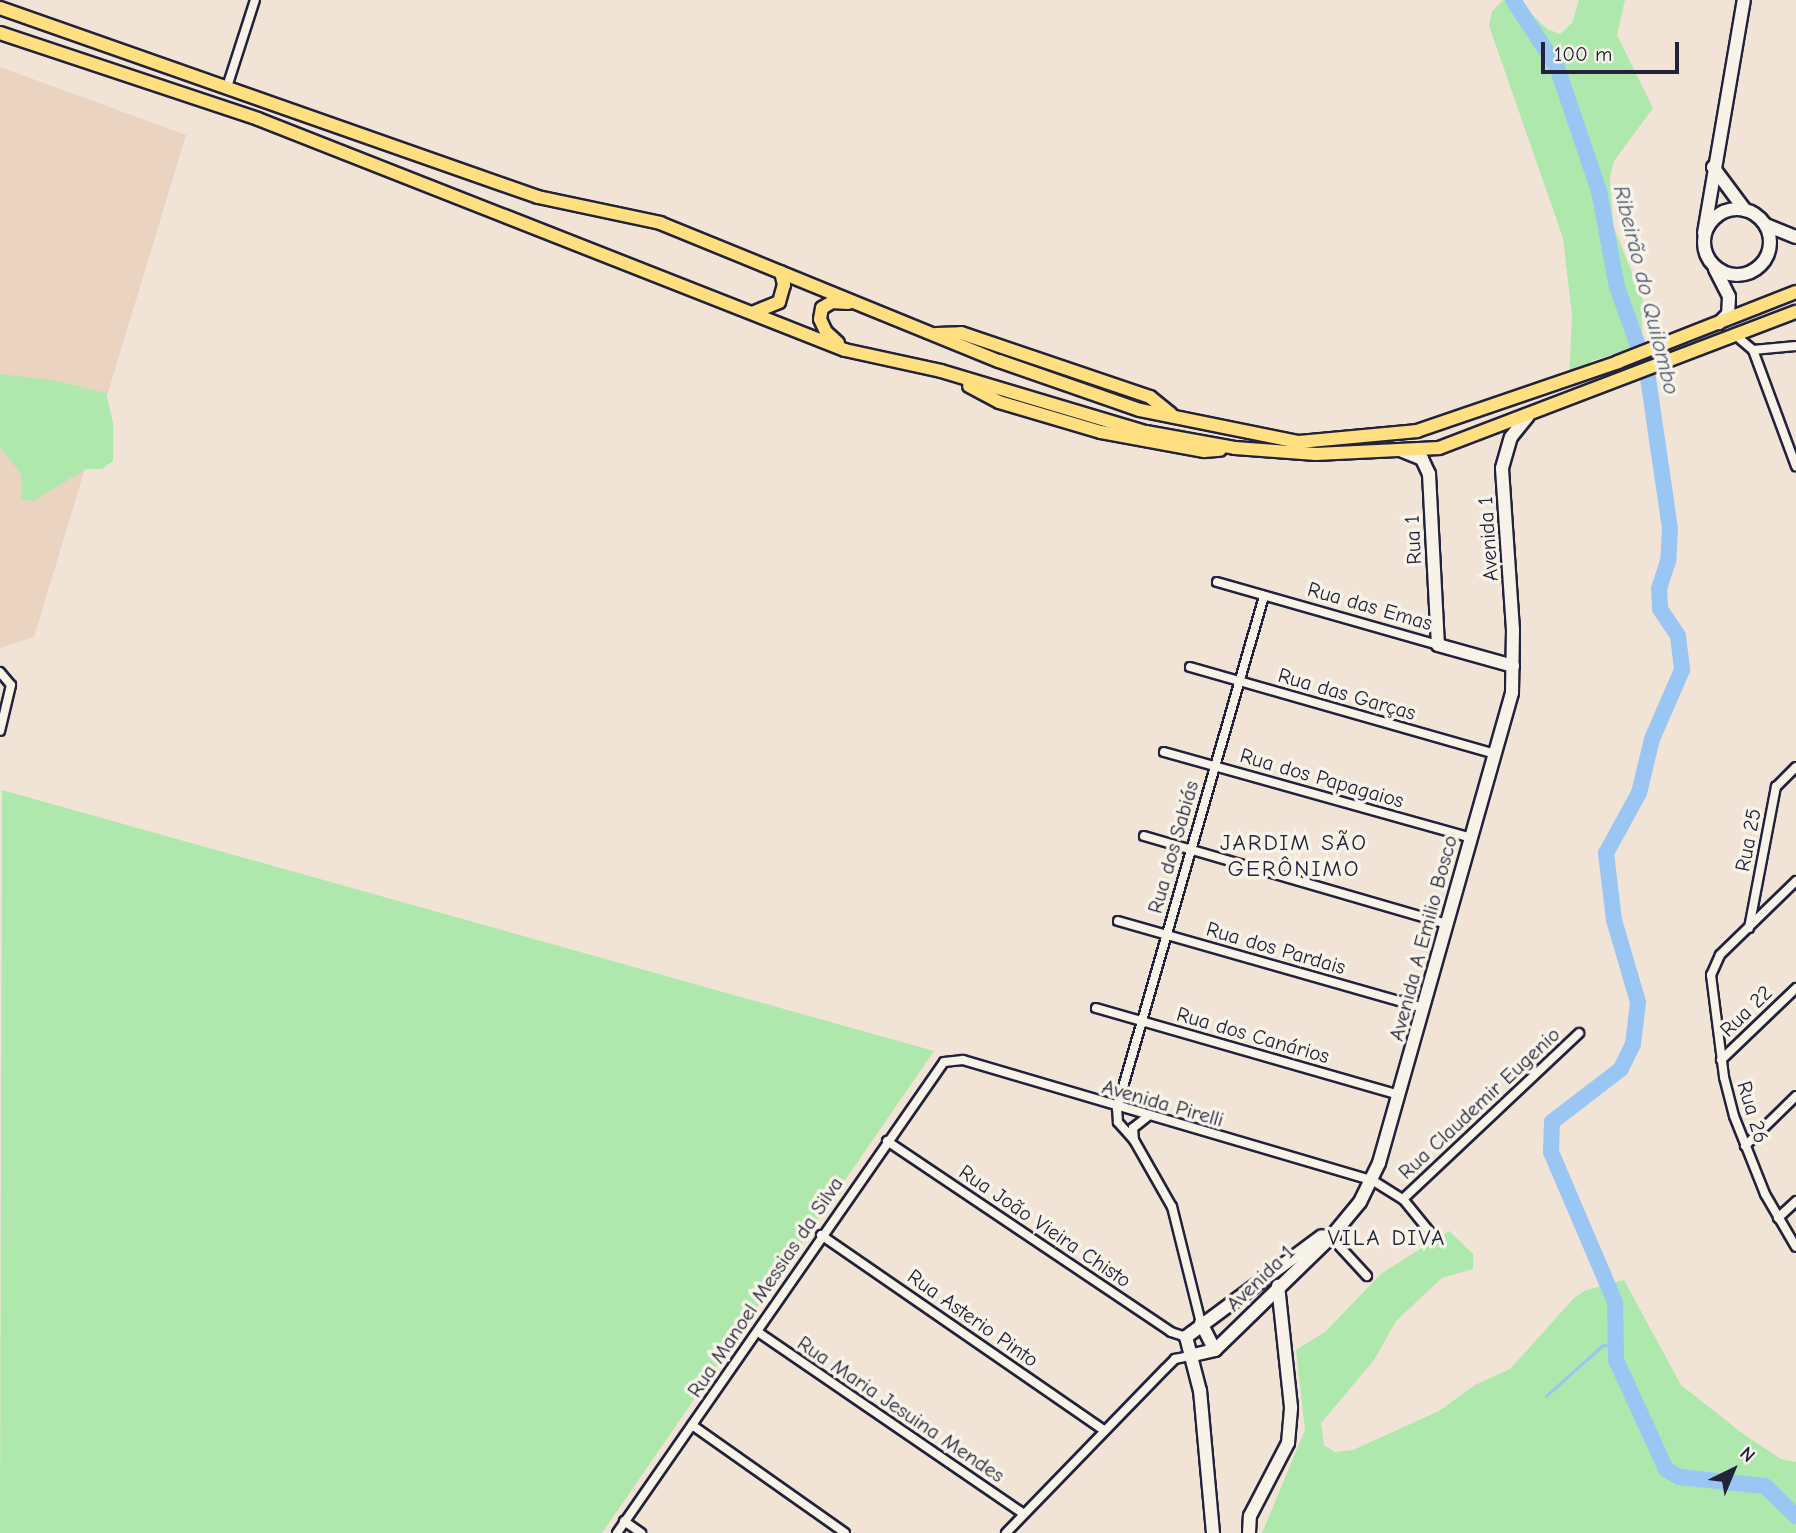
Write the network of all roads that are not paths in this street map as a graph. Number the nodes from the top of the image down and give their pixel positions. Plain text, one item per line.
1 (255, 0) edge
2 (1744, 0) edge
3 (0, 8) edge
4 (0, 33) edge
5 (227, 87) junction
6 (1713, 167) junction
7 (1745, 209) junction
8 (1766, 225) junction
9 (1704, 233) junction
10 (1796, 237) edge
11 (1713, 266) junction
12 (781, 272) junction
13 (1796, 292) edge
14 (855, 302) junction
15 (1796, 312) edge
16 (752, 313) junction
17 (1718, 324) junction
18 (1734, 334) junction
19 (1796, 346) edge
20 (1753, 349) junction
21 (845, 350) junction
22 (1527, 417) junction
23 (1399, 450) junction
24 (1796, 466) edge
25 (1217, 582) dead end
26 (1264, 596) junction
27 (1438, 645) junction
28 (1513, 666) junction
29 (1190, 667) dead end
30 (0, 672) edge
31 (1239, 681) junction
32 (0, 731) edge
33 (1164, 752) dead end
34 (1495, 754) junction
35 (1214, 765) junction
36 (1796, 767) edge
37 (1144, 836) dead end
38 (1471, 838) junction
39 (1191, 850) junction
40 (1796, 881) edge
41 (1118, 921) dead end
42 (1446, 924) junction
43 (1749, 928) junction
44 (1166, 935) junction
45 (1796, 988) edge
46 (1096, 1008) dead end
47 (1424, 1008) junction
48 (1141, 1022) junction
49 (1579, 1033) dead end
50 (1721, 1060) junction
51 (944, 1062) joint
52 (1400, 1095) junction
53 (1796, 1096) edge
54 (1117, 1108) junction
55 (1147, 1117) junction
56 (1134, 1140) junction
57 (887, 1141) junction
58 (1745, 1146) junction
59 (1372, 1180) junction
60 (1403, 1199) junction
61 (1796, 1201) edge
62 (1351, 1214) junction
63 (1778, 1219) junction
64 (1429, 1231) dead end
65 (821, 1235) junction
66 (1331, 1237) junction
67 (1796, 1247) edge
68 (1367, 1276) dead end
69 (1278, 1286) junction
70 (1201, 1323) junction
71 (758, 1332) junction
72 (1186, 1337) junction
73 (1214, 1350) junction
74 (1189, 1356) junction
75 (692, 1425) junction
76 (1104, 1430) junction
77 (1024, 1514) junction
78 (624, 1521) junction
79 (1214, 1529) edge
80 (617, 1533) edge
81 (641, 1533) edge
82 (845, 1533) edge
83 (1006, 1533) edge
84 (1249, 1533) edge

1 - 5 street
2 - 6 main road
3 - 5 main road
4 - 16 main road
5 - 12 main road
6 - 7 main road
6 - 9 main road
7 - 8 main road
7 - 9 main road
8 - 10 main road
8 - 11 main road
9 - 11 main road
11 - 17 main road
12 - 14 main road
12 - 16 main road
13 - 17 main road
14 - 17 main road
14 - 21 main road
15 - 18 main road
16 - 21 main road
18 - 20 street
18 - 22 main road
19 - 20 street
20 - 24 street
21 - 23 main road
22 - 23 main road
22 - 28 main road, Avenida 1
23 - 27 main road, Rua 1
25 - 26 street, Rua das Emas
26 - 27 street, Rua das Emas
26 - 31 street, Rua dos Sabiás
27 - 28 main road, Rua das Emas
28 - 34 main road, Avenida A Emilio Bosco
29 - 31 street, Rua das Garças
30 - 32 street
31 - 34 street, Rua das Garças
31 - 35 street, Rua dos Sabiás
33 - 35 street, Rua dos Papagaios
34 - 38 main road, Avenida A Emilio Bosco
35 - 38 street, Rua dos Papagaios
35 - 39 street, Rua dos Sabiás
36 - 43 street, Rua 25
37 - 39 street
38 - 42 main road, Avenida A Emilio Bosco
39 - 42 street
39 - 44 street, Rua dos Sabiás
40 - 43 street
41 - 44 street, Rua dos Pardais
42 - 47 main road, Avenida A Emilio Bosco
43 - 50 street, Rua 26
44 - 47 street, Rua dos Pardais
44 - 48 street, Rua dos Sabiás
45 - 50 street, Rua 22
46 - 48 street, Rua dos Canários
47 - 52 main road, Avenida A Emilio Bosco
48 - 52 street, Rua dos Canários
48 - 54 street, Rua dos Sabiás
49 - 60 street, Rua Claudemir Eugenio
50 - 58 street, Rua 26
51 - 54 street, Avenida Pirelli
51 - 57 street, Rua Manoel Messias da Silva
52 - 59 main road, Avenida A Emilio Bosco
53 - 58 street
54 - 55 street, Avenida Pirelli
54 - 56 street
55 - 56 street
55 - 59 street, Avenida Pirelli
56 - 70 street
57 - 65 street, Rua Manoel Messias da Silva
57 - 72 street, Rua João Vieira Chisto
58 - 63 street, Rua 26
59 - 60 street, Avenida Pirelli
59 - 62 main road, Avenida A Emilio Bosco
60 - 64 street, Avenida Pirelli
61 - 63 street
62 - 66 main road, Avenida 1
62 - 70 main road
63 - 67 street, Rua 26
65 - 71 street, Rua Manoel Messias da Silva
65 - 76 street, Rua Asterio Pinto
66 - 68 street
66 - 69 main road, Avenida 1
69 - 73 main road, Avenida 1
69 - 84 main road
70 - 72 main road
70 - 73 main road
71 - 75 street, Rua Manoel Messias da Silva
71 - 77 street, Rua Maria Jesuina Mendes
72 - 74 main road
73 - 74 main road
74 - 76 street
74 - 79 main road
75 - 78 street, Rua Manoel Messias da Silva
75 - 82 street
76 - 77 street
77 - 83 street
78 - 80 street, Rua Manoel Messias da Silva
78 - 81 street

